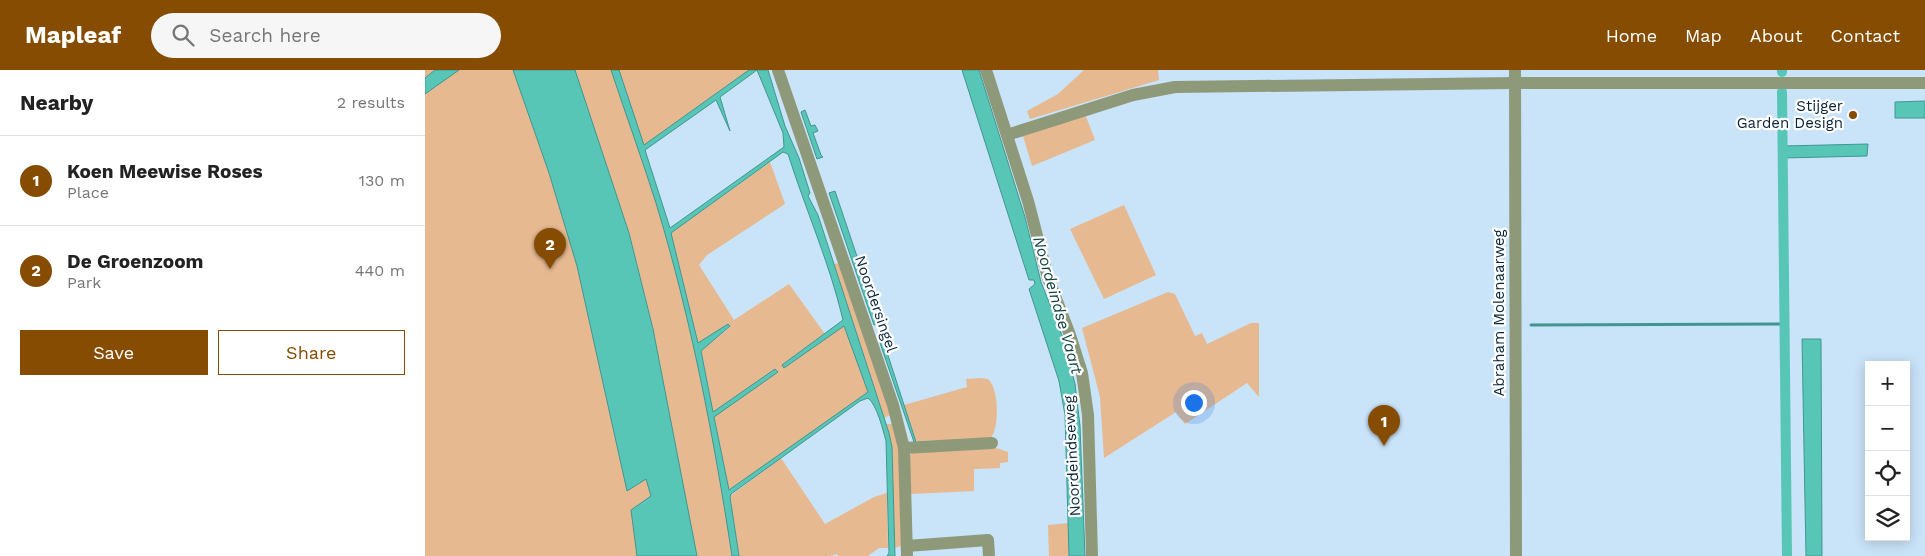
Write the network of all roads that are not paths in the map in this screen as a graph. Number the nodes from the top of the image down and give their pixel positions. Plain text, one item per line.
1 (778, 70) edge
2 (986, 70) edge
3 (1515, 70) edge
4 (1515, 83) junction
5 (1925, 83) edge
6 (1007, 135) junction
7 (992, 443) dead end
8 (904, 448) junction
9 (907, 551) edge
10 (989, 556) edge
11 (1092, 556) edge
12 (1516, 556) edge

1 - 8 street, Noordersingel
2 - 6 street, Noordeindseweg
3 - 4 street, Abraham Molenaarweg
4 - 5 street
4 - 6 street
4 - 12 street, Abraham Molenaarweg
6 - 11 street, Noordeindseweg
7 - 8 street
8 - 9 street, Noordersingel
9 - 10 street

